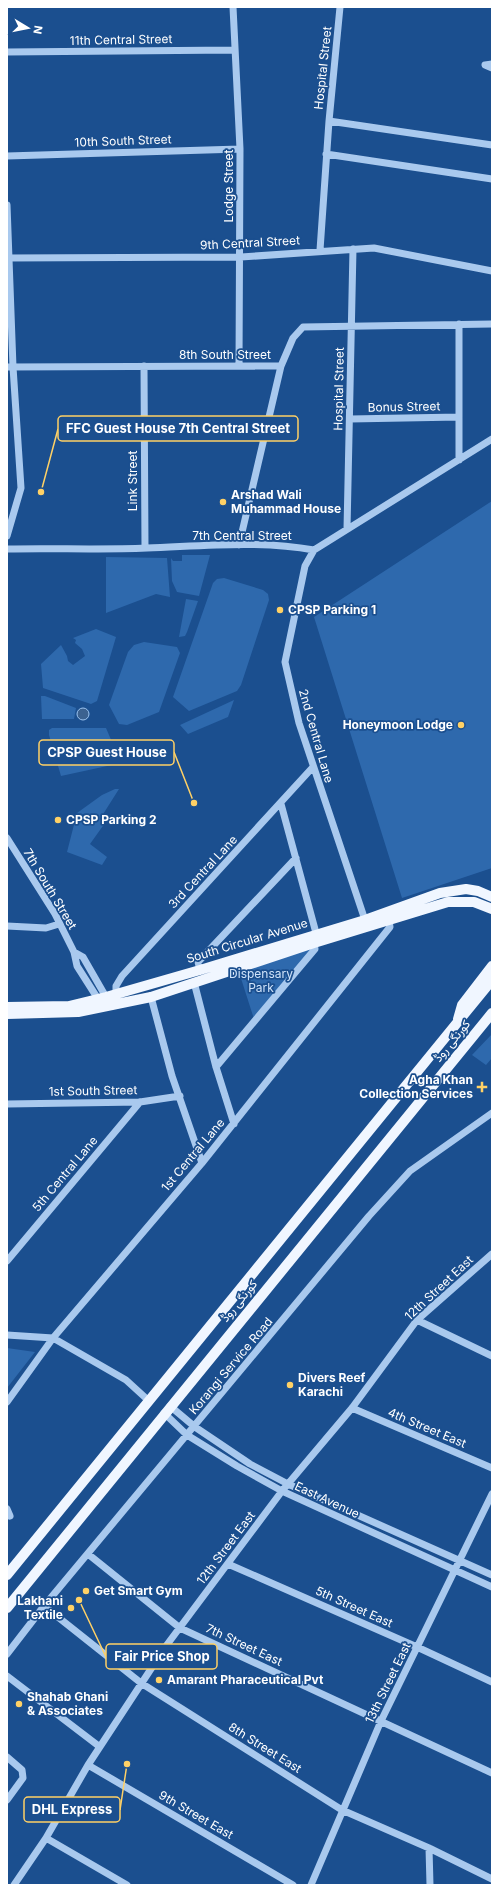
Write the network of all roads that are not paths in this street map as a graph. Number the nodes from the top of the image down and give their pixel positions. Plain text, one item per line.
1 (233, 7) edge
2 (340, 7) edge
3 (234, 50) junction
4 (7, 52) edge
5 (492, 64) edge
6 (492, 68) edge
7 (329, 121) junction
8 (492, 145) edge
9 (240, 149) junction
10 (326, 154) junction
11 (7, 156) edge
12 (492, 179) edge
13 (7, 205) edge
14 (353, 249) junction
15 (320, 250) junction
16 (241, 257) junction
17 (9, 258) edge
18 (492, 271) edge
19 (459, 324) junction
20 (492, 324) edge
21 (351, 326) junction
22 (144, 366) junction
23 (239, 366) junction
24 (281, 366) junction
25 (10, 367) edge
26 (459, 417) junction
27 (350, 419) junction
28 (492, 439) edge
29 (459, 460) junction
30 (347, 530) junction
31 (7, 536) edge
32 (239, 545) junction
33 (144, 548) junction
34 (7, 549) edge
35 (314, 550) junction
36 (313, 767) junction
37 (281, 804) junction
38 (7, 838) edge
39 (296, 858) junction
40 (492, 897) edge
41 (492, 909) edge
42 (389, 920) junction
43 (366, 923) junction
44 (59, 924) junction
45 (7, 926) edge
46 (315, 938) junction
47 (492, 966) edge
48 (200, 970) junction
49 (492, 980) edge
50 (194, 982) junction
51 (107, 997) junction
52 (151, 997) junction
53 (7, 1007) edge
54 (492, 1013) edge
55 (7, 1014) edge
56 (456, 1025) junction
57 (216, 1067) junction
58 (180, 1096) junction
59 (140, 1102) junction
60 (7, 1104) edge
61 (492, 1113) edge
62 (234, 1124) junction
63 (202, 1164) junction
64 (492, 1254) edge
65 (7, 1261) edge
66 (417, 1320) junction
67 (7, 1335) edge
68 (53, 1338) junction
69 (492, 1356) edge
70 (149, 1401) junction
71 (7, 1402) edge
72 (352, 1408) junction
73 (167, 1410) junction
74 (195, 1426) junction
75 (187, 1435) junction
76 (492, 1468) edge
77 (288, 1484) junction
78 (282, 1491) junction
79 (492, 1494) edge
80 (88, 1554) junction
81 (460, 1560) junction
82 (228, 1564) junction
83 (454, 1570) junction
84 (492, 1575) edge
85 (7, 1576) edge
86 (492, 1587) edge
87 (44, 1606) junction
88 (7, 1608) edge
89 (180, 1628) junction
90 (417, 1647) junction
91 (7, 1654) edge
92 (7, 1676) edge
93 (492, 1682) edge
94 (141, 1683) junction
95 (381, 1721) junction
96 (100, 1747) junction
97 (7, 1757) edge
98 (88, 1765) junction
99 (492, 1773) edge
100 (7, 1800) edge
101 (342, 1810) junction
102 (46, 1838) junction
103 (429, 1848) junction
104 (492, 1879) edge
105 (14, 1885) edge
106 (127, 1885) edge
107 (293, 1885) edge
108 (311, 1885) edge
109 (430, 1885) edge

1 - 3 street, Lodge Street
2 - 7 street, Hospital Street
3 - 4 street, 11th Central Street
3 - 9 street, Lodge Street
5 - 6 street
7 - 8 street
7 - 10 street, Hospital Street
9 - 11 street, 10th South Street
9 - 16 street, Lodge Street
10 - 12 street
10 - 15 street, Hospital Street
13 - 17 street
14 - 15 street, 9th Central Street
14 - 18 street, 9th Central Street
14 - 21 street, Hospital Street
15 - 16 street, 9th Central Street
16 - 17 street, 9th Central Street
16 - 23 street, Lodge Street
17 - 25 street
19 - 20 street, 8th South Street
19 - 21 street, 8th South Street
19 - 26 street
21 - 24 street, 8th South Street
21 - 27 street, Hospital Street
22 - 23 street, 8th South Street
22 - 25 street, 8th South Street
22 - 33 street, Link Street
23 - 24 street, 8th South Street
24 - 32 street
25 - 31 street
26 - 27 street, Bonus Street
26 - 29 street
27 - 30 street, Hospital Street
28 - 29 street
29 - 30 street
30 - 35 street
32 - 33 street, 7th Central Street
32 - 35 street, 7th Central Street
33 - 34 street, 7th Central Street
35 - 36 street, 2nd Central Lane
36 - 37 street, 3rd Central Lane
36 - 43 street, 2nd Central Lane
37 - 39 street
37 - 51 street, 3rd Central Lane
38 - 44 street, 7th South Street
39 - 46 street
39 - 48 street
40 - 43 main road, South Circular Avenue
41 - 42 main road, South Circular Avenue
42 - 43 main road, South Circular Avenue
42 - 62 street, 1st Central Lane
43 - 46 main road, South Circular Avenue
44 - 45 street
44 - 51 street, 7th South Street
46 - 48 main road, South Circular Avenue
46 - 50 main road, South Circular Avenue
46 - 57 street
47 - 56 main road
48 - 51 main road, South Circular Avenue
49 - 56 main road, کورنگی روڈ
50 - 52 main road, South Circular Avenue
50 - 57 street
51 - 53 main road, South Circular Avenue
52 - 55 main road, South Circular Avenue
52 - 58 street
54 - 73 main road, کورنگی روڈ
56 - 70 main road, کورنگی روڈ
57 - 62 street
58 - 59 street, 1st South Street
58 - 63 street
59 - 60 street, 1st South Street
59 - 65 street, 5th Central Lane
61 - 74 street, Korangi Service Road
62 - 63 street, 1st Central Lane
63 - 68 street, 1st Central Lane
64 - 66 street, 12th Street East
66 - 69 street
66 - 72 street, 12th Street East
67 - 68 street
68 - 70 street
68 - 71 street, 1st Central Lane
70 - 85 main road, کورنگی روڈ
72 - 76 street, 4th Street East
72 - 77 street, 12th Street East
73 - 74 street, East Avenue
73 - 75 street, East Avenue
73 - 88 main road, کورنگی روڈ
74 - 75 street, Korangi Service Road
74 - 77 street, East Avenue
75 - 78 street, East Avenue
75 - 80 street, Korangi Service Road
77 - 78 street, 12th Street East
77 - 81 street, East Avenue
78 - 82 street, 12th Street East
78 - 83 street, East Avenue
79 - 81 street, 13th Street East
80 - 87 street, Korangi Service Road
80 - 89 street, 7th Street East
81 - 83 street, 13th Street East
81 - 84 street, East Avenue
82 - 89 street, 12th Street East
82 - 90 street, 5th Street East
83 - 86 street, East Avenue
83 - 90 street, 13th Street East
87 - 91 street, Korangi Service Road
87 - 94 street, 8th Street East
89 - 94 street, 12th Street East
89 - 95 street, 7th Street East
90 - 93 street, 5th Street East
90 - 95 street, 13th Street East
92 - 96 street
94 - 96 street, 12th Street East
94 - 101 street, 8th Street East
95 - 99 street, 7th Street East
95 - 101 street, 13th Street East
96 - 98 street, 12th Street East
97 - 100 street
98 - 102 street, 12th Street East
98 - 107 street, 9th Street East
101 - 103 street, 8th Street East
101 - 108 street, 13th Street East
102 - 105 street, 12th Street East
102 - 106 street
103 - 104 street, 8th Street East
103 - 109 street

